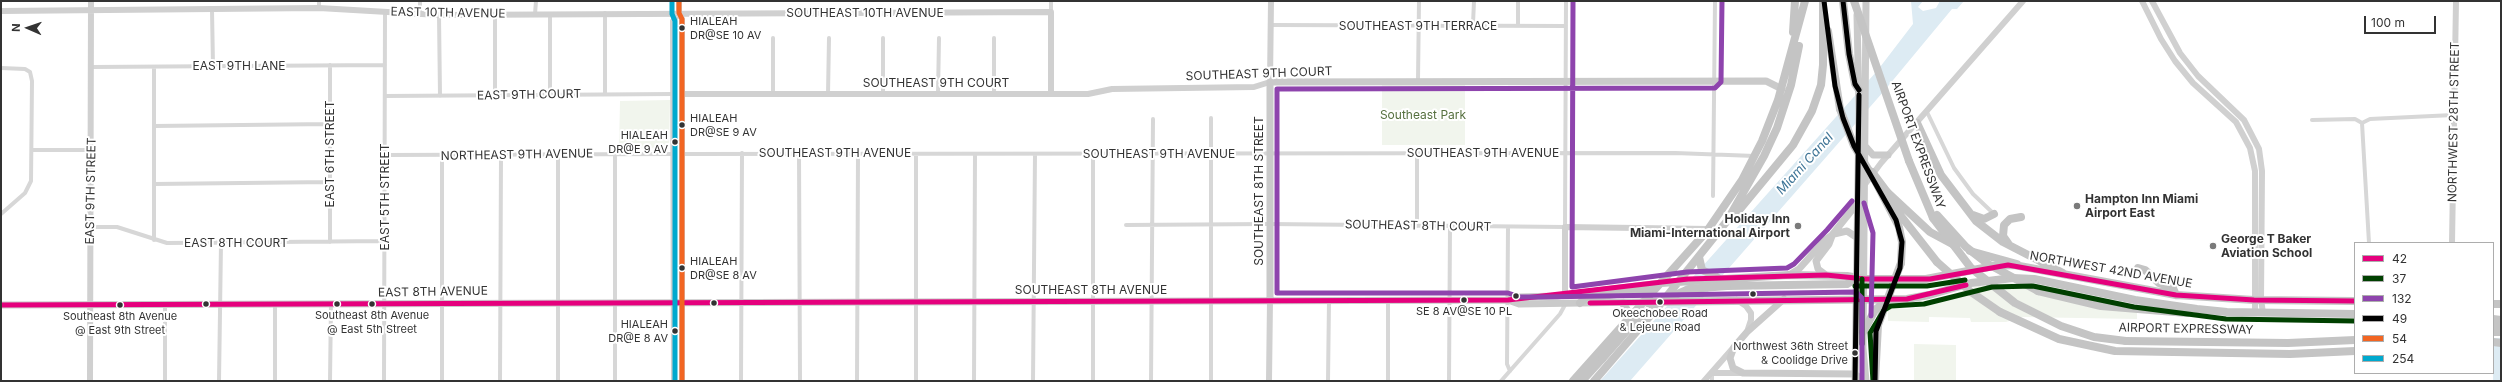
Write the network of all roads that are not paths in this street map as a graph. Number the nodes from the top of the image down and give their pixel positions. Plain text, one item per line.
1 (91, 1) edge
2 (319, 1) edge
3 (420, 1) edge
4 (536, 1) edge
5 (679, 1) edge
6 (1050, 1) edge
7 (1271, 1) edge
8 (1419, 1) edge
9 (1474, 1) edge
10 (1518, 1) edge
11 (1566, 1) edge
12 (1715, 1) edge
13 (1795, 1) edge
14 (1805, 1) edge
15 (1812, 1) edge
16 (1823, 1) edge
17 (1842, 1) edge
18 (1854, 1) edge
19 (1858, 1) edge
20 (1866, 1) edge
21 (2023, 1) edge
22 (2142, 1) edge
23 (2152, 1) edge
24 (2456, 1) edge
25 (319, 8) junction
26 (91, 10) junction
27 (212, 10) junction
28 (1, 11) edge
29 (1050, 12) junction
30 (385, 13) junction
31 (605, 13) junction
32 (679, 13) junction
33 (420, 14) junction
34 (495, 14) junction
35 (535, 14) junction
36 (550, 14) junction
37 (439, 15) junction
38 (1473, 24) junction
39 (1271, 25) junction
40 (1419, 25) junction
41 (1518, 25) junction
42 (1566, 26) junction
43 (1826, 32) junction
44 (774, 38) dead end
45 (829, 38) dead end
46 (883, 38) dead end
47 (939, 38) dead end
48 (994, 38) dead end
49 (1789, 61) junction
50 (330, 65) junction
51 (385, 65) junction
52 (154, 66) junction
53 (213, 66) junction
54 (92, 67) junction
55 (1, 68) edge
56 (1786, 74) junction
57 (1418, 80) junction
58 (1766, 80) junction
59 (1566, 81) junction
60 (1714, 81) junction
61 (1270, 82) junction
62 (1782, 89) junction
63 (1862, 91) junction
64 (605, 94) junction
65 (682, 94) junction
66 (773, 94) junction
67 (828, 94) junction
68 (883, 94) junction
69 (938, 94) junction
70 (994, 94) junction
71 (1051, 94) junction
72 (550, 95) junction
73 (385, 96) junction
74 (440, 96) junction
75 (495, 96) junction
76 (673, 97) junction
77 (1784, 108) junction
78 (1927, 112) junction
79 (2453, 115) junction
80 (1211, 118) dead end
81 (1153, 119) dead end
82 (2312, 120) dead end
83 (1917, 123) junction
84 (330, 124) junction
85 (2361, 124) junction
86 (154, 126) junction
87 (1866, 148) junction
88 (32, 150) junction
89 (92, 150) junction
90 (742, 153) junction
91 (800, 153) junction
92 (1153, 153) junction
93 (1417, 153) junction
94 (558, 154) junction
95 (615, 154) junction
96 (674, 154) junction
97 (682, 154) junction
98 (858, 154) junction
99 (916, 154) junction
100 (975, 154) junction
101 (1035, 154) junction
102 (1093, 154) junction
103 (1211, 154) junction
104 (1269, 154) junction
105 (1566, 154) junction
106 (1713, 154) junction
107 (385, 155) junction
108 (1888, 155) junction
109 (442, 156) junction
110 (501, 156) junction
111 (1755, 156) junction
112 (1862, 161) junction
113 (330, 182) junction
114 (1866, 183) junction
115 (154, 184) junction
116 (1885, 194) junction
117 (682, 195) junction
118 (1713, 196) dead end
119 (1856, 205) junction
120 (1, 214) edge
121 (1994, 214) joint
122 (1973, 215) junction
123 (1935, 217) junction
124 (2022, 217) dead end
125 (1727, 221) junction
126 (1269, 224) junction
127 (1126, 225) dead end
128 (1152, 225) junction
129 (1211, 225) junction
130 (1417, 226) junction
131 (91, 227) junction
132 (1450, 227) junction
133 (1508, 227) junction
134 (1565, 227) junction
135 (1710, 228) junction
136 (1866, 234) junction
137 (1832, 235) junction
138 (1856, 237) junction
139 (154, 240) junction
140 (385, 241) junction
141 (330, 242) junction
142 (2369, 242) edge
143 (2452, 242) edge
144 (221, 243) junction
145 (2008, 243) junction
146 (1699, 257) junction
147 (2021, 266) junction
148 (2138, 268) dead end
149 (1789, 275) junction
150 (1826, 275) junction
151 (2066, 275) junction
152 (1856, 279) junction
153 (1865, 279) junction
154 (1680, 280) junction
155 (1724, 280) junction
156 (1661, 282) junction
157 (1654, 290) junction
158 (1565, 295) junction
159 (2176, 295) junction
160 (1785, 299) junction
161 (1855, 299) junction
162 (1864, 299) junction
163 (1889, 299) junction
164 (1211, 300) junction
165 (1270, 300) junction
166 (1329, 300) junction
167 (1388, 300) junction
168 (1449, 300) junction
169 (1508, 300) junction
170 (1736, 300) junction
171 (2257, 300) junction
172 (742, 301) junction
173 (799, 301) junction
174 (857, 301) junction
175 (916, 301) junction
176 (974, 301) junction
177 (1034, 301) junction
178 (1094, 301) junction
179 (1152, 301) junction
180 (1663, 301) junction
181 (2354, 301) edge
182 (442, 302) junction
183 (500, 302) junction
184 (558, 302) junction
185 (615, 302) junction
186 (674, 302) junction
187 (682, 302) junction
188 (1643, 302) junction
189 (384, 303) junction
190 (1566, 303) junction
191 (1580, 303) junction
192 (1623, 303) junction
193 (165, 304) junction
194 (220, 304) junction
195 (275, 304) junction
196 (331, 304) junction
197 (1, 305) edge
198 (90, 305) junction
199 (2227, 312) junction
200 (2259, 313) junction
201 (2354, 314) edge
202 (1630, 316) junction
203 (1747, 332) junction
204 (1863, 332) junction
205 (2354, 340) edge
206 (1734, 347) junction
207 (2354, 351) edge
208 (1510, 371) junction
209 (1712, 373) junction
210 (1744, 373) junction
211 (1855, 377) edge
212 (90, 381) edge
213 (165, 381) edge
214 (220, 381) edge
215 (275, 381) edge
216 (330, 381) edge
217 (384, 381) edge
218 (442, 381) edge
219 (500, 381) edge
220 (558, 381) edge
221 (615, 381) edge
222 (674, 381) edge
223 (682, 381) edge
224 (741, 381) edge
225 (800, 381) edge
226 (858, 381) edge
227 (916, 381) edge
228 (974, 381) edge
229 (1033, 381) edge
230 (1093, 381) edge
231 (1151, 381) edge
232 (1211, 381) edge
233 (1269, 381) edge
234 (1328, 381) edge
235 (1388, 381) edge
236 (1449, 381) edge
237 (1501, 381) edge
238 (1573, 381) edge
239 (1582, 381) edge
240 (1594, 381) edge
241 (1704, 381) edge
242 (1712, 381) edge
243 (1864, 381) edge
244 (1875, 381) edge

1 - 26 street, EAST 9TH STREET
2 - 25 street
3 - 33 street
4 - 35 street
5 - 32 street
6 - 29 street
7 - 39 street, SOUTHEAST 8TH STREET
8 - 40 street
9 - 38 street
10 - 41 street
11 - 42 street
12 - 60 street
13 - 49 highway
14 - 49 highway
15 - 77 highway
16 - 43 highway
17 - 63 highway
18 - 123 highway, AIRPORT EXPRESSWAY, bridge
19 - 63 main road
20 - 63 main road
21 - 78 street
22 - 171 street
23 - 171 street
24 - 79 street, NORTHWEST 28TH STREET
25 - 27 street, EAST 10TH AVENUE
25 - 30 street, EAST 10TH AVENUE
26 - 27 street, EAST 10TH AVENUE
26 - 28 street, EAST 10TH AVENUE
26 - 54 street, EAST 9TH STREET
27 - 53 street
29 - 32 street, SOUTHEAST 10TH AVENUE
29 - 71 street
30 - 33 street, EAST 10TH AVENUE
30 - 51 street, EAST 5TH STREET
31 - 32 street, EAST 10TH AVENUE
31 - 36 street, EAST 10TH AVENUE
31 - 64 street
32 - 65 street
32 - 76 street
33 - 37 street, EAST 10TH AVENUE
34 - 35 street, EAST 10TH AVENUE
34 - 37 street, EAST 10TH AVENUE
34 - 75 street
35 - 36 street, EAST 10TH AVENUE
36 - 72 street
37 - 74 street
38 - 40 street, SOUTHEAST 9TH TERRACE
38 - 41 street, SOUTHEAST 9TH TERRACE
39 - 40 street, SOUTHEAST 9TH TERRACE
39 - 61 street, SOUTHEAST 8TH STREET
40 - 57 street
41 - 42 street, SOUTHEAST 9TH TERRACE
42 - 59 street
43 - 112 highway, bridge
43 - 125 highway
44 - 66 street
45 - 67 street
46 - 68 street
47 - 69 street
48 - 70 street
49 - 56 highway
50 - 51 street, EAST 9TH LANE
50 - 53 street, EAST 9TH LANE
50 - 84 street, EAST 6TH STREET
51 - 73 street, EAST 5TH STREET
52 - 53 street, EAST 9TH LANE
52 - 54 street, EAST 9TH LANE
52 - 86 street
54 - 89 street, EAST 9TH STREET
55 - 88 street
56 - 58 main road, SOUTHEAST 9TH COURT
56 - 62 highway
57 - 59 main road, SOUTHEAST 9TH COURT
57 - 61 main road, SOUTHEAST 9TH COURT
58 - 60 main road, SOUTHEAST 9TH COURT
58 - 62 main road
59 - 60 main road, SOUTHEAST 9TH COURT
59 - 105 street
60 - 106 street
61 - 71 street, SOUTHEAST 9TH COURT
61 - 104 main road, SOUTHEAST 8TH STREET
62 - 77 highway
62 - 111 highway
63 - 87 main road
63 - 119 main road
64 - 72 street, EAST 9TH COURT
64 - 76 street, EAST 9TH COURT
65 - 66 street, SOUTHEAST 9TH COURT
65 - 97 street
66 - 67 street, SOUTHEAST 9TH COURT
67 - 68 street, SOUTHEAST 9TH COURT
68 - 69 street, SOUTHEAST 9TH COURT
69 - 70 street, SOUTHEAST 9TH COURT
70 - 71 street, SOUTHEAST 9TH COURT
72 - 75 street, EAST 9TH COURT
73 - 74 street, EAST 9TH COURT
73 - 107 street, EAST 5TH STREET
74 - 75 street, EAST 9TH COURT
76 - 96 street
76 - 97 street
77 - 125 highway
78 - 83 street
78 - 121 street
79 - 85 street
79 - 143 street, NORTHWEST 28TH STREET
80 - 103 street
81 - 92 street
82 - 85 street
83 - 108 street
83 - 122 highway
84 - 86 street
84 - 113 street, EAST 6TH STREET
85 - 142 street
86 - 115 street
87 - 108 main road
87 - 114 main road
88 - 89 street
88 - 120 street
89 - 131 street, EAST 9TH STREET
90 - 91 street, SOUTHEAST 9TH AVENUE
90 - 97 street, SOUTHEAST 9TH AVENUE
90 - 172 street
91 - 98 street, SOUTHEAST 9TH AVENUE
91 - 173 street
92 - 102 street, SOUTHEAST 9TH AVENUE
92 - 103 street, SOUTHEAST 9TH AVENUE
92 - 128 street
93 - 104 street, SOUTHEAST 9TH AVENUE
93 - 105 street, SOUTHEAST 9TH AVENUE
93 - 130 street
94 - 95 street, NORTHEAST 9TH AVENUE
94 - 110 street, NORTHEAST 9TH AVENUE
94 - 184 street
95 - 96 street, NORTHEAST 9TH AVENUE
95 - 185 street
96 - 117 street
96 - 186 street
97 - 117 street
98 - 99 street, SOUTHEAST 9TH AVENUE
98 - 174 street
99 - 100 street, SOUTHEAST 9TH AVENUE
99 - 175 street
100 - 101 street, SOUTHEAST 9TH AVENUE
100 - 176 street
101 - 102 street, SOUTHEAST 9TH AVENUE
101 - 177 street
102 - 178 street
103 - 104 street, SOUTHEAST 9TH AVENUE
103 - 129 street
104 - 126 main road, SOUTHEAST 8TH STREET
105 - 106 street, SOUTHEAST 9TH AVENUE
105 - 134 street
106 - 111 street, SOUTHEAST 9TH AVENUE
106 - 118 street
107 - 109 street, NORTHEAST 9TH AVENUE
107 - 140 street, EAST 5TH STREET
108 - 114 street
109 - 110 street, NORTHEAST 9TH AVENUE
109 - 182 street
110 - 183 street
111 - 135 highway
112 - 116 highway, bridge
112 - 116 highway, bridge
113 - 115 street
113 - 141 street, EAST 6TH STREET
114 - 119 main road
114 - 136 main road
115 - 139 street
116 - 147 highway
116 - 207 highway, bridge
116 - 244 highway, bridge
117 - 187 street
119 - 136 main road
119 - 137 main road
119 - 138 main road
121 - 122 highway
122 - 145 highway
123 - 199 highway, bridge
123 - 205 highway, AIRPORT EXPRESSWAY, bridge
124 - 145 highway
125 - 146 highway
126 - 129 street, SOUTHEAST 8TH COURT
126 - 130 street, SOUTHEAST 8TH COURT
126 - 165 main road, SOUTHEAST 8TH STREET
127 - 128 street, SOUTHEAST 8TH COURT
128 - 129 street, SOUTHEAST 8TH COURT
128 - 179 street
129 - 164 street
130 - 132 street, SOUTHEAST 8TH COURT
131 - 139 street, EAST 8TH COURT
131 - 198 street, EAST 9TH STREET
132 - 133 street, SOUTHEAST 8TH COURT
132 - 168 street
133 - 134 street, SOUTHEAST 8TH COURT
133 - 169 street
134 - 135 street, SOUTHEAST 8TH COURT
134 - 158 street
135 - 156 highway
136 - 153 main road
137 - 138 main road
137 - 149 main road
137 - 150 main road
138 - 152 main road
139 - 144 street, EAST 8TH COURT
140 - 141 street, EAST 8TH COURT
140 - 189 street, EAST 5TH STREET
141 - 144 street, EAST 8TH COURT
144 - 194 street
145 - 151 highway
146 - 154 highway
146 - 155 highway
147 - 151 highway, NORTHWEST 42ND AVENUE
147 - 153 highway, NORTHWEST 42ND AVENUE
148 - 159 highway
149 - 150 highway
149 - 155 highway
150 - 152 highway
151 - 159 highway, NORTHWEST 42ND AVENUE
152 - 153 highway, NORTHWEST 42ND AVENUE
152 - 155 highway
152 - 161 main road
153 - 162 main road
154 - 155 highway
154 - 156 highway
154 - 157 highway
154 - 180 highway
155 - 239 highway, bridge
156 - 157 highway
156 - 158 main road
157 - 188 highway
157 - 191 highway
158 - 169 main road
159 - 171 highway, NORTHWEST 42ND AVENUE
160 - 161 highway, NORTHWEST 42ND AVENUE
160 - 170 highway, NORTHWEST 42ND AVENUE
160 - 203 main road
161 - 162 highway, NORTHWEST 42ND AVENUE
161 - 211 main road
162 - 163 highway, NORTHWEST 42ND AVENUE
162 - 204 main road
163 - 199 highway, NORTHWEST 42ND AVENUE
163 - 204 highway
164 - 165 main road, SOUTHEAST 8TH AVENUE
164 - 179 main road, SOUTHEAST 8TH AVENUE
164 - 232 street
165 - 166 main road, SOUTHEAST 8TH AVENUE
165 - 233 street, SOUTHEAST 8TH STREET
166 - 167 main road, SOUTHEAST 8TH AVENUE
166 - 234 street
167 - 168 main road, SOUTHEAST 8TH AVENUE
167 - 235 street
168 - 169 main road, SOUTHEAST 8TH AVENUE
168 - 236 street
169 - 190 main road
169 - 208 street
170 - 180 highway, NORTHWEST 42ND AVENUE
170 - 203 street
171 - 181 highway, NORTHWEST 42ND AVENUE
171 - 200 street
172 - 173 main road, SOUTHEAST 8TH AVENUE
172 - 187 main road, SOUTHEAST 8TH AVENUE
172 - 224 street
173 - 174 main road, SOUTHEAST 8TH AVENUE
173 - 225 street
174 - 175 main road, SOUTHEAST 8TH AVENUE
174 - 226 street
175 - 176 main road, SOUTHEAST 8TH AVENUE
175 - 227 street
176 - 177 main road, SOUTHEAST 8TH AVENUE
176 - 228 street
177 - 178 main road, SOUTHEAST 8TH AVENUE
177 - 229 street
178 - 179 main road, SOUTHEAST 8TH AVENUE
178 - 230 street
179 - 231 street
180 - 188 highway, NORTHWEST 42ND AVENUE
180 - 240 highway
182 - 183 main road, EAST 8TH AVENUE
182 - 189 main road, EAST 8TH AVENUE
182 - 218 street
183 - 184 main road, EAST 8TH AVENUE
183 - 219 street
184 - 185 main road, EAST 8TH AVENUE
184 - 220 street
185 - 186 main road, EAST 8TH AVENUE
185 - 221 street
186 - 187 main road, SOUTHEAST 8TH AVENUE
186 - 222 street
187 - 223 street
188 - 192 main road
188 - 202 highway
189 - 196 main road, EAST 8TH AVENUE
189 - 217 street, EAST 5TH STREET
190 - 191 main road
190 - 208 street
191 - 192 main road
192 - 202 highway
193 - 194 main road, EAST 8TH AVENUE
193 - 198 main road, EAST 8TH AVENUE
193 - 213 street
194 - 195 main road, EAST 8TH AVENUE
194 - 214 street
195 - 196 main road, EAST 8TH AVENUE
195 - 215 street
196 - 216 street
197 - 198 main road, EAST 8TH AVENUE
198 - 212 street, EAST 9TH STREET
199 - 200 highway, NORTHWEST 42ND AVENUE
200 - 201 highway, NORTHWEST 42ND AVENUE
202 - 238 highway
203 - 206 main road
204 - 243 main road
206 - 209 street
206 - 210 main road
208 - 237 street
209 - 210 street
209 - 241 street
209 - 242 street
210 - 211 main road
211 - 243 main road

